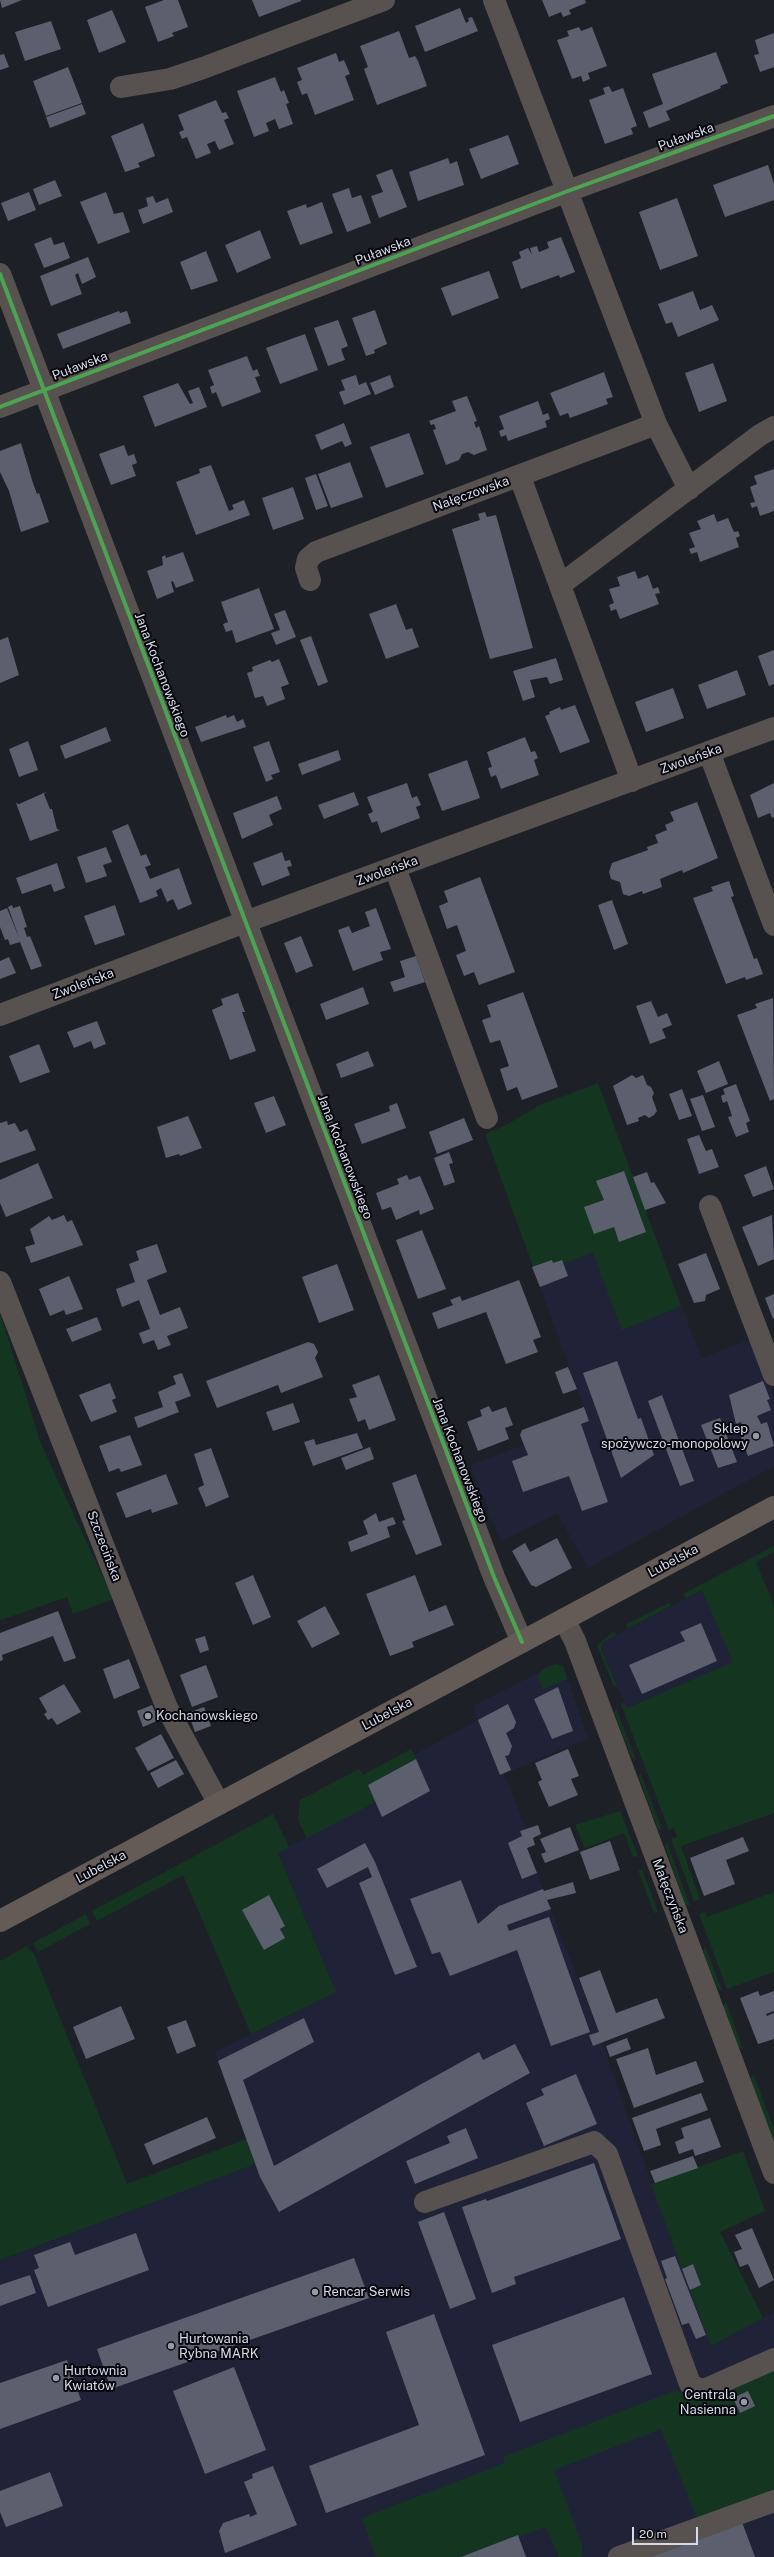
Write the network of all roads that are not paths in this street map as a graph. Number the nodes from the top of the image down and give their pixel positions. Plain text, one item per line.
1 (384, 0) edge
2 (494, 0) edge
3 (352, 6) edge
4 (121, 87) dead end
5 (774, 116) edge
6 (568, 191) junction
7 (0, 274) edge
8 (44, 390) junction
9 (0, 407) edge
10 (656, 424) junction
11 (774, 427) edge
12 (520, 477) junction
13 (689, 489) junction
14 (310, 580) dead end
15 (560, 585) junction
16 (774, 728) edge
17 (709, 752) junction
18 (632, 781) junction
19 (395, 868) junction
20 (245, 922) junction
21 (774, 926) edge
22 (0, 1016) edge
23 (487, 1118) dead end
24 (710, 1206) dead end
25 (0, 1282) edge
26 (774, 1375) edge
27 (774, 1507) edge
28 (564, 1619) junction
29 (522, 1642) junction
30 (219, 1804) junction
31 (0, 1921) edge
32 (774, 2173) edge
33 (425, 2202) dead end
34 (774, 2359) edge
35 (774, 2500) edge
36 (619, 2557) edge

1 - 3 street
2 - 6 street
3 - 4 street
5 - 6 street, Puławska
6 - 8 street, Puławska
6 - 10 street
7 - 8 street, Jana Kochanowskiego
8 - 9 street, Puławska
8 - 20 street, Jana Kochanowskiego
10 - 12 street, Nałęczowska
10 - 13 street
11 - 13 street
12 - 14 street, Nałęczowska
12 - 15 street
13 - 15 street
15 - 18 street
16 - 17 street, Zwoleńska
17 - 18 street, Zwoleńska
17 - 21 street
18 - 19 street, Zwoleńska
19 - 20 street, Zwoleńska
19 - 23 street
20 - 22 street, Zwoleńska
20 - 29 street, Jana Kochanowskiego
24 - 26 street
25 - 30 street, Szczecińska
27 - 28 main road, Lubelska
28 - 29 main road, Lubelska
28 - 32 street, Małęczyńska
29 - 30 main road, Lubelska
30 - 31 main road, Lubelska
33 - 34 street
35 - 36 street

